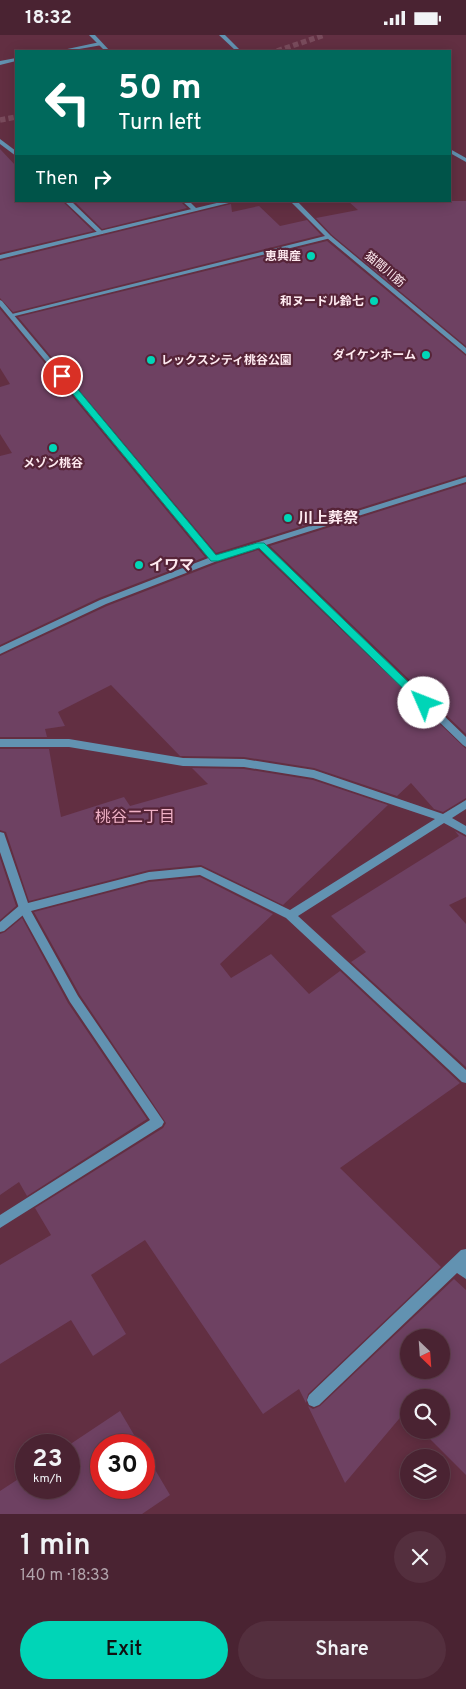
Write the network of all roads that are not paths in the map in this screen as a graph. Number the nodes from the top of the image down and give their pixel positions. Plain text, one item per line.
1 (92, 35) edge
2 (222, 35) edge
3 (100, 44) junction
4 (67, 50) edge
5 (107, 50) edge
6 (238, 50) edge
7 (15, 60) edge
8 (0, 63) edge
9 (0, 141) edge
10 (451, 152) edge
11 (15, 153) edge
12 (466, 160) edge
13 (68, 202) edge
14 (185, 202) edge
15 (230, 202) edge
16 (293, 202) edge
17 (195, 210) junction
18 (101, 233) junction
19 (330, 237) junction
20 (0, 257) edge
21 (0, 302) edge
22 (11, 315) junction
23 (466, 352) edge
24 (466, 479) edge
25 (260, 545) junction
26 (214, 559) junction
27 (0, 651) edge
28 (0, 743) edge
29 (466, 743) edge
30 (466, 804) edge
31 (444, 817) junction
32 (466, 831) edge
33 (0, 836) edge
34 (24, 909) junction
35 (290, 915) junction
36 (0, 928) edge
37 (466, 1078) edge
38 (0, 1222) edge
39 (463, 1263) edge
40 (314, 1400) dead end

1 - 3 street
2 - 6 street
3 - 4 street
3 - 5 street
7 - 8 street
9 - 11 street
10 - 12 street
13 - 18 street
14 - 17 street
15 - 17 street
16 - 19 street, 猫間川筋
17 - 18 street
18 - 20 street
19 - 22 street
19 - 23 street, 猫間川筋
21 - 22 street
22 - 26 street
24 - 25 street
25 - 26 street
25 - 29 street
26 - 27 street
28 - 31 street
30 - 31 street
31 - 32 street
31 - 35 street
33 - 34 street
34 - 35 street
34 - 36 street
34 - 38 street
35 - 37 street
39 - 40 street

